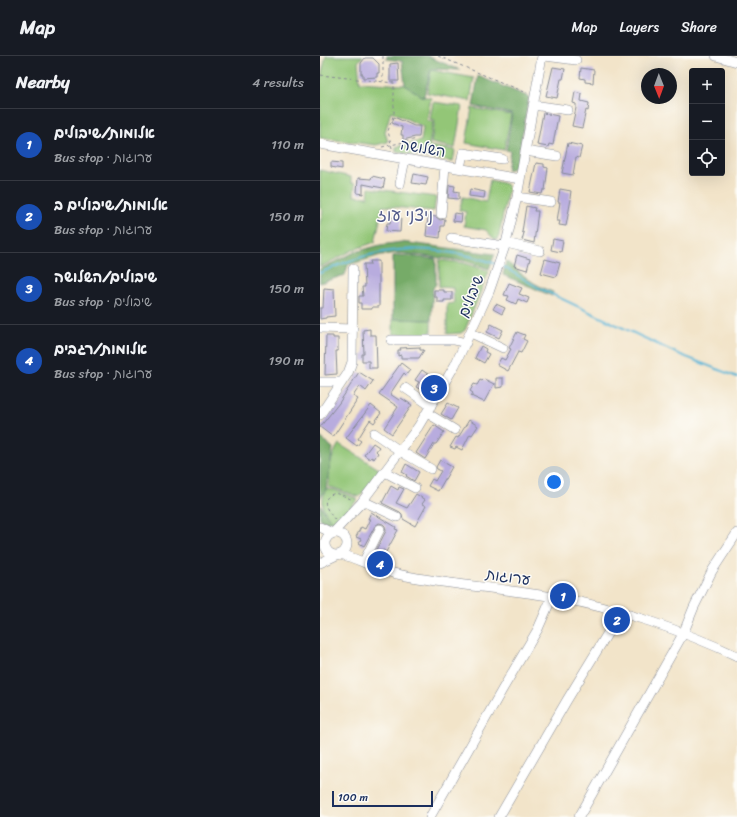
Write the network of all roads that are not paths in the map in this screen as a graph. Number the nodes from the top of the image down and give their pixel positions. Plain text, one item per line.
1 (542, 56) edge
2 (545, 56) edge
3 (716, 56) edge
4 (576, 60) dead end
5 (737, 62) edge
6 (534, 100) junction
7 (568, 110) dead end
8 (320, 144) edge
9 (525, 151) junction
10 (557, 156) dead end
11 (405, 159) junction
12 (502, 159) dead end
13 (445, 166) junction
14 (460, 168) junction
15 (520, 179) junction
16 (400, 184) dead end
17 (517, 197) junction
18 (551, 202) dead end
19 (441, 214) dead end
20 (451, 238) dead end
21 (505, 245) junction
22 (540, 251) dead end
23 (353, 269) dead end
24 (320, 328) edge
25 (353, 329) junction
26 (471, 333) junction
27 (391, 340) dead end
28 (466, 343) junction
29 (503, 348) dead end
30 (320, 382) edge
31 (342, 382) junction
32 (405, 388) dead end
33 (429, 410) junction
34 (320, 415) edge
35 (455, 430) dead end
36 (374, 433) dead end
37 (400, 451) junction
38 (431, 469) dead end
39 (384, 472) junction
40 (415, 488) dead end
41 (362, 502) junction
42 (352, 514) junction
43 (396, 518) dead end
44 (320, 527) edge
45 (380, 529) dead end
46 (320, 533) edge
47 (332, 533) junction
48 (737, 533) edge
49 (346, 540) junction
50 (325, 545) junction
51 (339, 555) junction
52 (320, 562) edge
53 (364, 562) junction
54 (552, 597) junction
55 (620, 613) junction
56 (683, 634) junction
57 (737, 656) edge
58 (430, 817) edge
59 (499, 817) edge
60 (579, 817) edge

1 - 6 street, שיבולים
2 - 4 street
3 - 5 street
6 - 7 street
6 - 9 street, שיבולים
8 - 11 street, השלושה
9 - 10 street
9 - 15 street, שיבולים
11 - 13 street, השלושה
11 - 16 street
12 - 14 street
13 - 14 street, השלושה
13 - 19 street
14 - 15 street, השלושה
15 - 17 street, שיבולים
17 - 18 street
17 - 21 street, שיבולים
20 - 21 street
21 - 22 street
21 - 26 street, שיבולים
23 - 25 street
24 - 25 street
25 - 31 street
26 - 28 street, שיבולים
26 - 29 street
27 - 28 street
28 - 33 street, שיבולים
30 - 31 street
31 - 34 street
32 - 33 street
33 - 35 street
33 - 37 street, שיבולים
36 - 37 street
37 - 38 street
37 - 39 street, שיבולים
39 - 40 street
39 - 41 street, שיבולים
41 - 42 street, שיבולים
41 - 43 street
42 - 47 street, שיבולים
42 - 49 street, שיבולים
44 - 47 street
45 - 53 street
46 - 50 street
47 - 49 street
47 - 50 street
48 - 56 street
49 - 51 street
49 - 53 street, ערוגות
50 - 51 street
50 - 52 street
51 - 52 street
51 - 53 street, ערוגות
53 - 54 street, ערוגות
54 - 55 street, ערוגות
54 - 58 street
55 - 56 street, ערוגות
55 - 59 street
56 - 57 street, ערוגות
56 - 60 street

